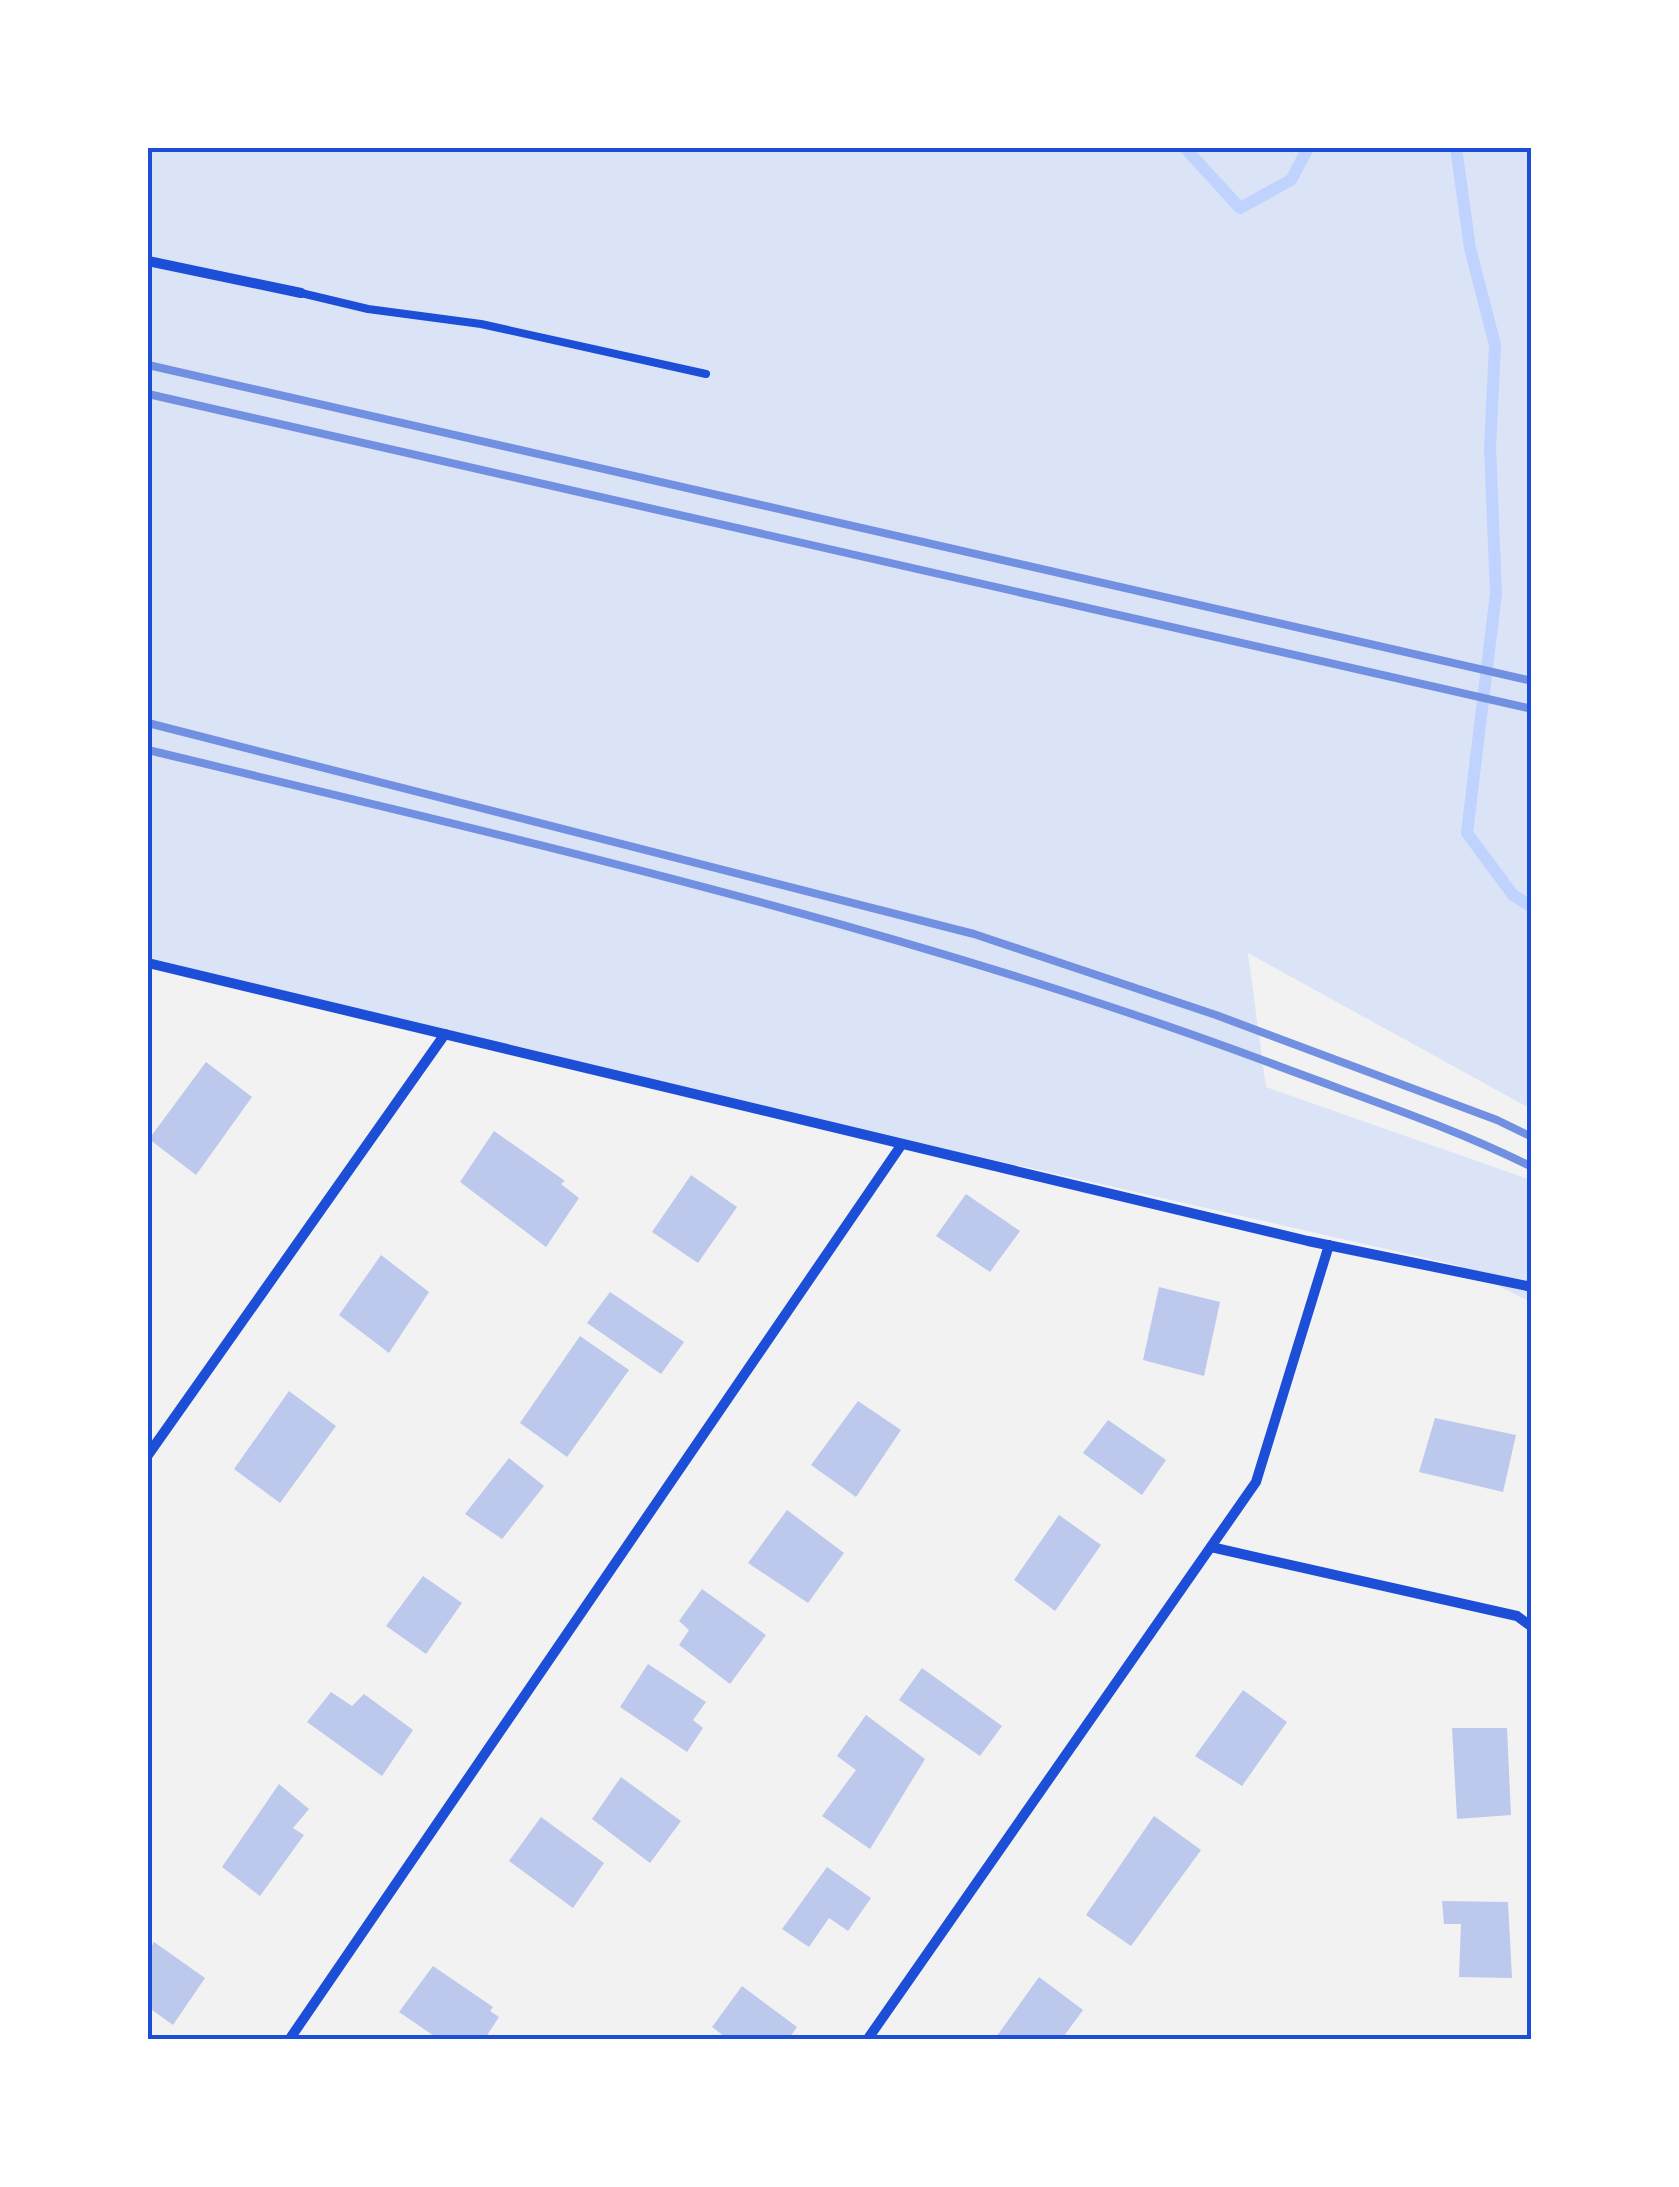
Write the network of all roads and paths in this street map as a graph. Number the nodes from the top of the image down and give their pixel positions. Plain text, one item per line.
1 (148, 260) edge
2 (301, 293) joint
3 (706, 374) dead end
4 (148, 962) edge
5 (445, 1034) junction
6 (902, 1144) junction
7 (1329, 1245) junction
8 (1532, 1286) edge
9 (148, 1455) edge
10 (1211, 1547) junction
11 (1532, 1627) edge
12 (289, 2040) edge
13 (867, 2040) edge

1 - 2 street
2 - 3 lane
4 - 5 street
5 - 6 street
5 - 9 street
6 - 7 street
6 - 12 street
7 - 8 street
7 - 10 street
10 - 11 street
10 - 13 street

